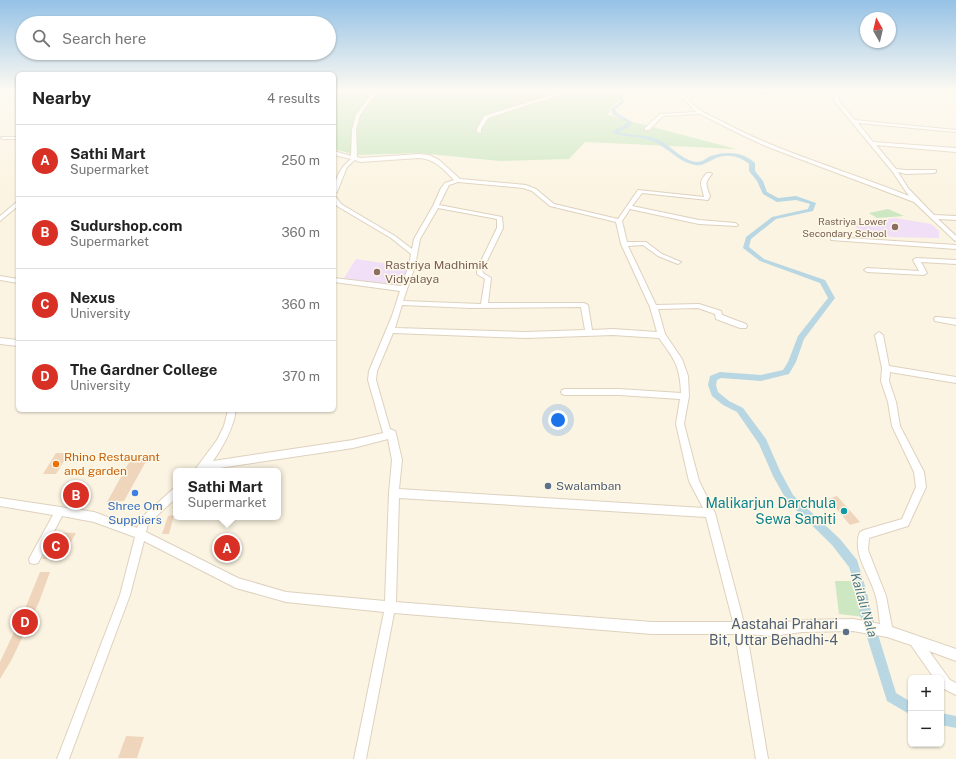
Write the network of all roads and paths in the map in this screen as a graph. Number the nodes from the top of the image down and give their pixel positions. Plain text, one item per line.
1 (355, 125) edge
2 (481, 125) edge
3 (651, 125) edge
4 (726, 125) edge
5 (857, 125) edge
6 (904, 125) edge
7 (647, 129) dead end
8 (956, 131) edge
9 (479, 132) dead end
10 (16, 133) edge
11 (3, 136) edge
12 (16, 138) edge
13 (0, 143) edge
14 (872, 143) junction
15 (956, 150) edge
16 (336, 154) edge
17 (354, 159) junction
18 (894, 170) junction
19 (934, 172) dead end
20 (709, 174) dead end
21 (458, 180) junction
22 (336, 187) edge
23 (914, 200) junction
24 (336, 203) edge
25 (16, 205) edge
26 (436, 206) junction
27 (629, 207) junction
28 (934, 217) junction
29 (956, 218) edge
30 (0, 219) edge
31 (619, 221) junction
32 (735, 225) dead end
33 (833, 239) dead end
34 (956, 239) edge
35 (624, 244) junction
36 (956, 247) edge
37 (414, 253) junction
38 (484, 261) dead end
39 (678, 262) dead end
40 (956, 262) edge
41 (867, 270) dead end
42 (480, 271) dead end
43 (0, 278) edge
44 (336, 280) edge
45 (16, 281) edge
46 (404, 289) junction
47 (399, 304) junction
48 (484, 306) junction
49 (654, 307) junction
50 (938, 319) dead end
51 (956, 322) edge
52 (743, 326) dead end
53 (390, 330) junction
54 (589, 333) junction
55 (661, 335) junction
56 (879, 335) dead end
57 (0, 342) edge
58 (16, 343) edge
59 (886, 368) junction
60 (956, 380) edge
61 (565, 392) dead end
62 (685, 396) junction
63 (231, 412) edge
64 (392, 434) junction
65 (203, 468) edge
66 (208, 468) edge
67 (394, 493) junction
68 (173, 495) edge
69 (0, 502) edge
70 (60, 511) junction
71 (710, 513) junction
72 (142, 535) junction
73 (34, 559) dead end
74 (390, 607) junction
75 (740, 628) junction
76 (886, 630) junction
77 (914, 640) junction
78 (956, 655) edge
79 (956, 689) edge
80 (63, 759) edge
81 (360, 759) edge
82 (762, 759) edge

1 - 17 street
2 - 9 street
3 - 7 street
4 - 23 street
5 - 14 street
6 - 8 street
10 - 11 street
11 - 12 street
11 - 13 street
14 - 15 street
14 - 18 street
16 - 17 street
17 - 21 street
17 - 22 street
18 - 19 street
18 - 23 street
20 - 27 street
21 - 26 street
21 - 31 street
23 - 28 street
24 - 37 street
25 - 30 street
26 - 37 street
26 - 38 street
27 - 31 street
27 - 32 street
28 - 29 street
28 - 34 street
31 - 35 street
33 - 36 street
35 - 39 street
35 - 49 street
37 - 46 street
40 - 41 street
42 - 48 street
43 - 45 street
44 - 46 street
46 - 47 street
47 - 48 street
47 - 53 street
48 - 54 street
49 - 52 street
49 - 55 street
50 - 51 street
53 - 54 street
53 - 64 street
54 - 55 street
55 - 62 street
56 - 59 street
57 - 58 street
59 - 60 street
59 - 76 street
61 - 62 street
62 - 71 street
63 - 65 street
64 - 66 street
64 - 67 street
67 - 71 street
67 - 74 street
68 - 72 street
69 - 70 street
70 - 72 street
70 - 73 street
71 - 75 street
72 - 74 street
72 - 80 street
74 - 75 street
74 - 81 street
75 - 76 street
75 - 82 street
76 - 77 street
77 - 78 street
77 - 79 street

